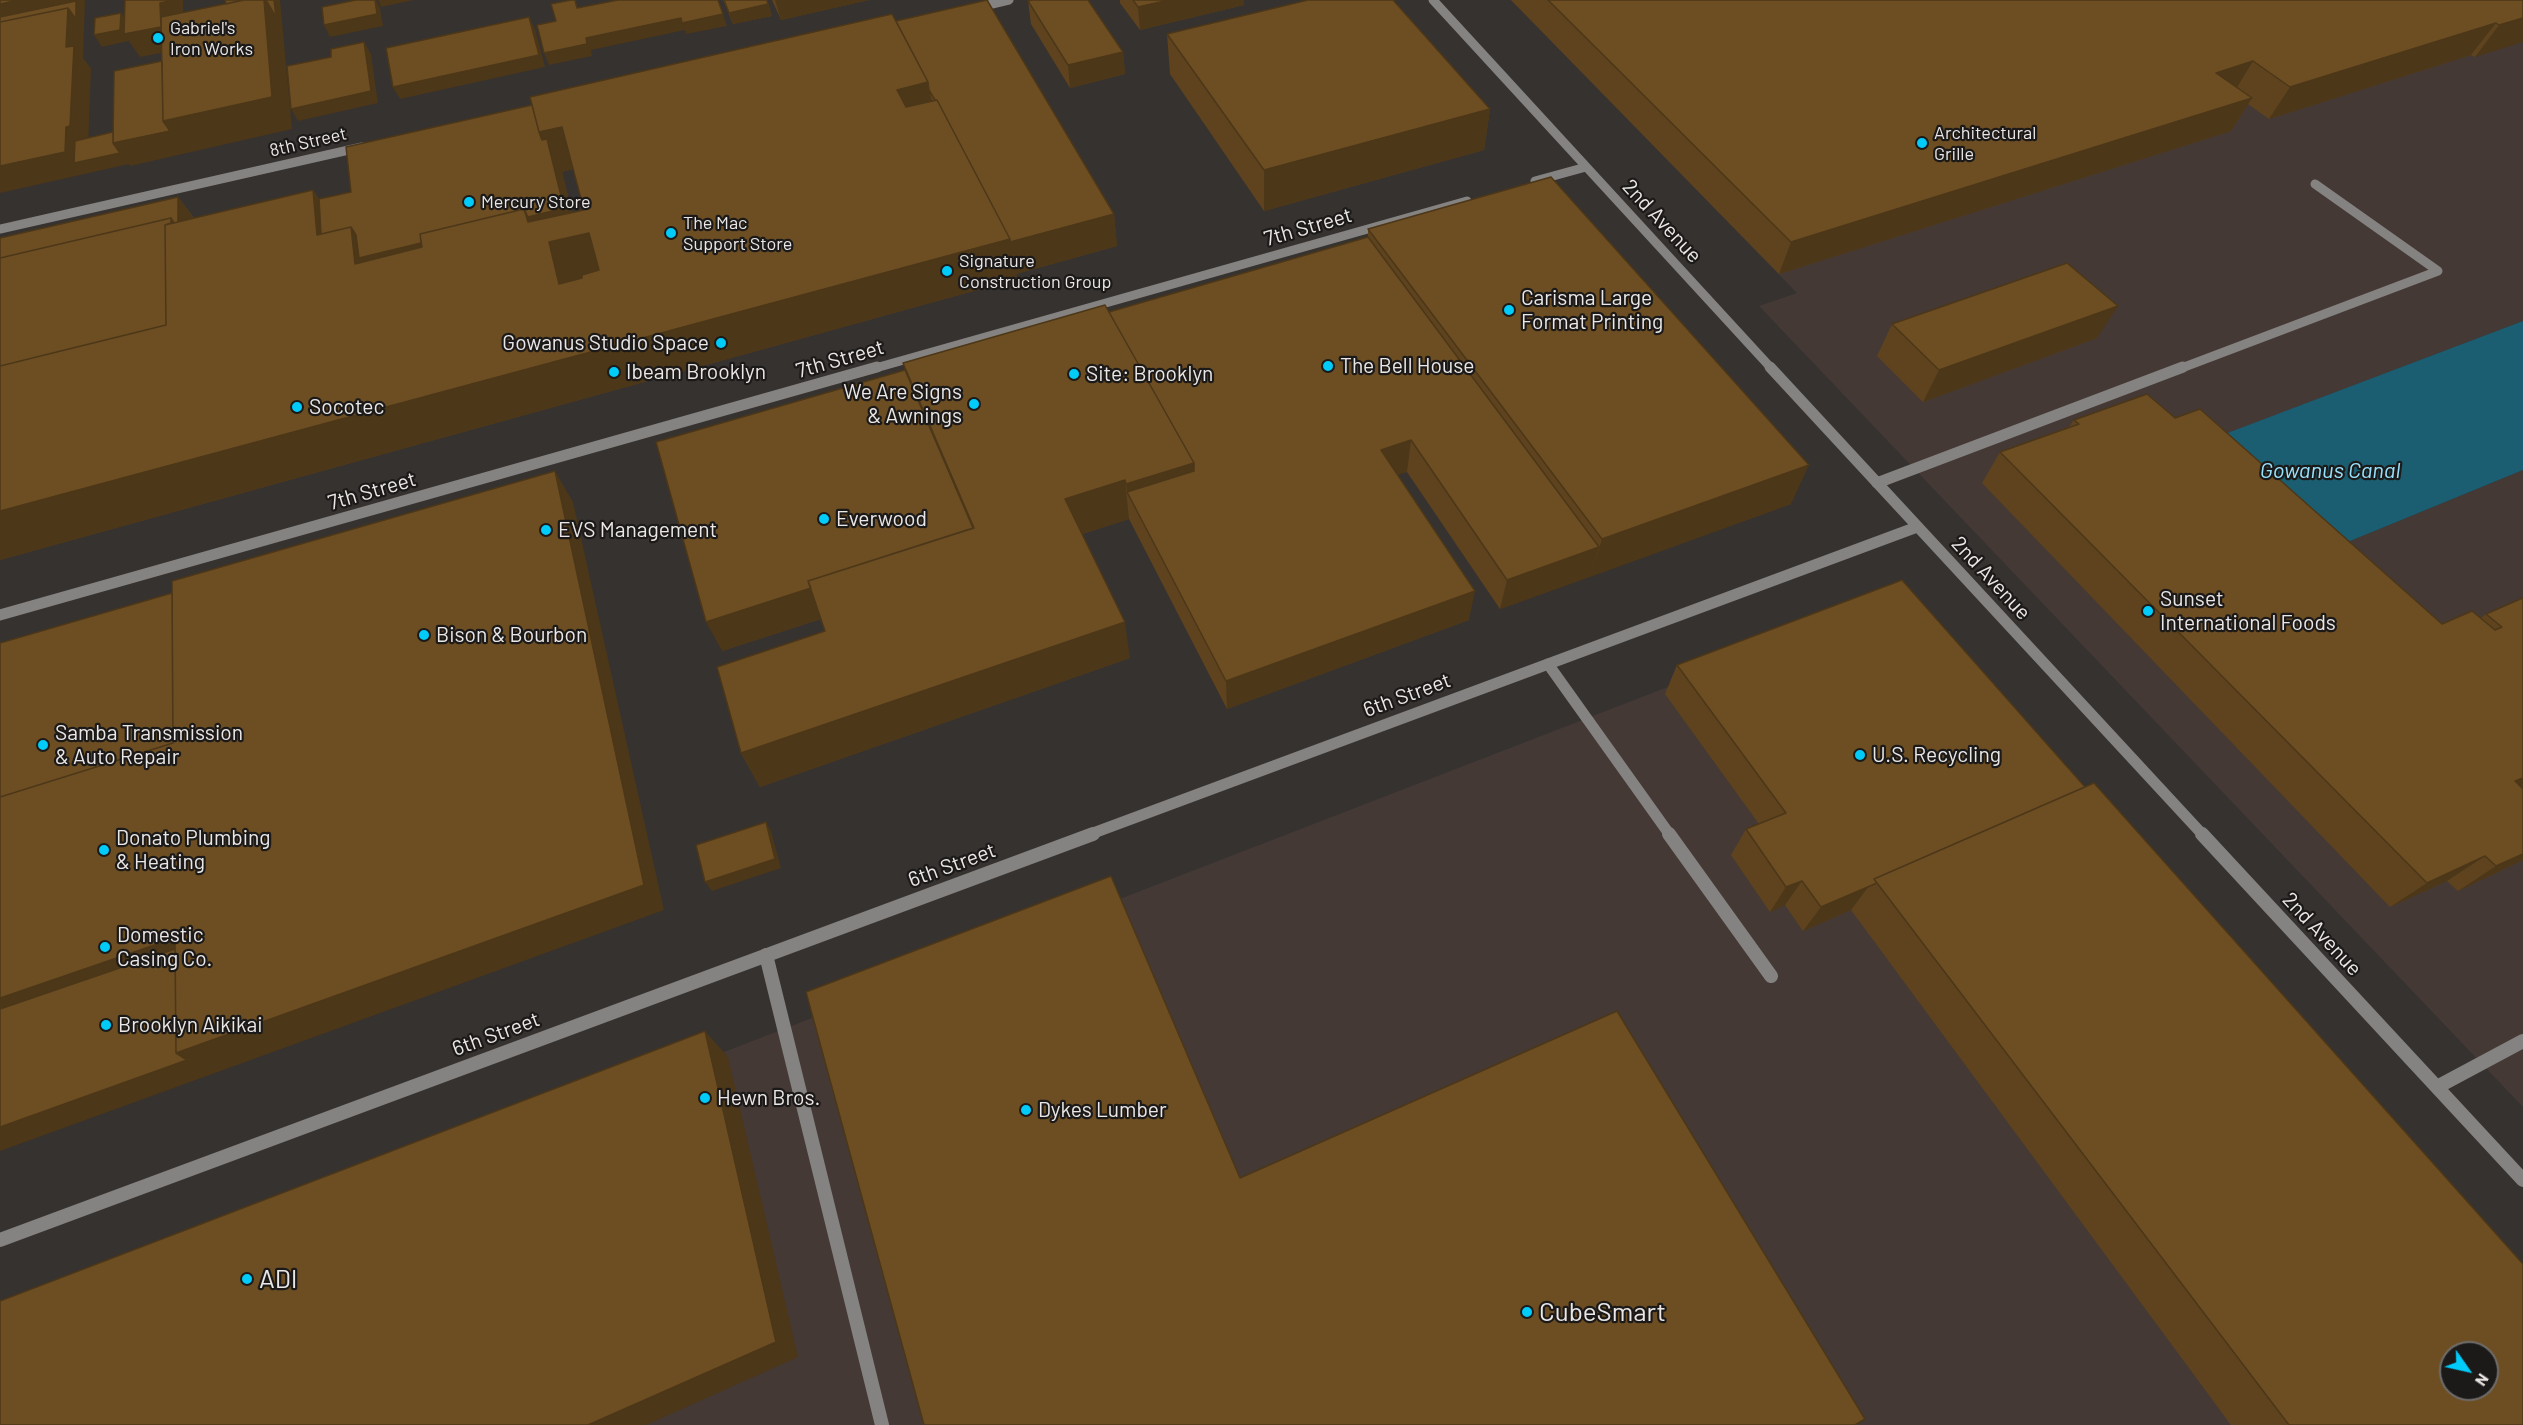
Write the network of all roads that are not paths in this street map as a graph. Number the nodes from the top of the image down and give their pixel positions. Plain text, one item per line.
1 (1009, 0) edge
2 (1434, 0) edge
3 (962, 10) edge
4 (371, 145) edge
5 (1586, 167) junction
6 (2315, 184) dead end
7 (1522, 185) edge
8 (1476, 198) edge
9 (0, 229) edge
10 (1877, 483) junction
11 (1917, 527) junction
12 (0, 615) edge
13 (1548, 664) junction
14 (766, 955) junction
15 (1771, 976) dead end
16 (2523, 1041) edge
17 (2436, 1087) junction
18 (2523, 1180) edge
19 (0, 1240) edge
20 (882, 1425) edge

1 - 3 street
2 - 5 street, 2nd Avenue
4 - 9 street, 8th Street
5 - 7 street
5 - 10 street, 2nd Avenue
6 - 10 street
8 - 12 street, 7th Street
10 - 11 street, 2nd Avenue
11 - 13 street, 6th Street
11 - 17 street, 2nd Avenue
13 - 14 street, 6th Street
13 - 15 street
14 - 19 street, 6th Street
14 - 20 street
16 - 17 street
17 - 18 street, 2nd Avenue

